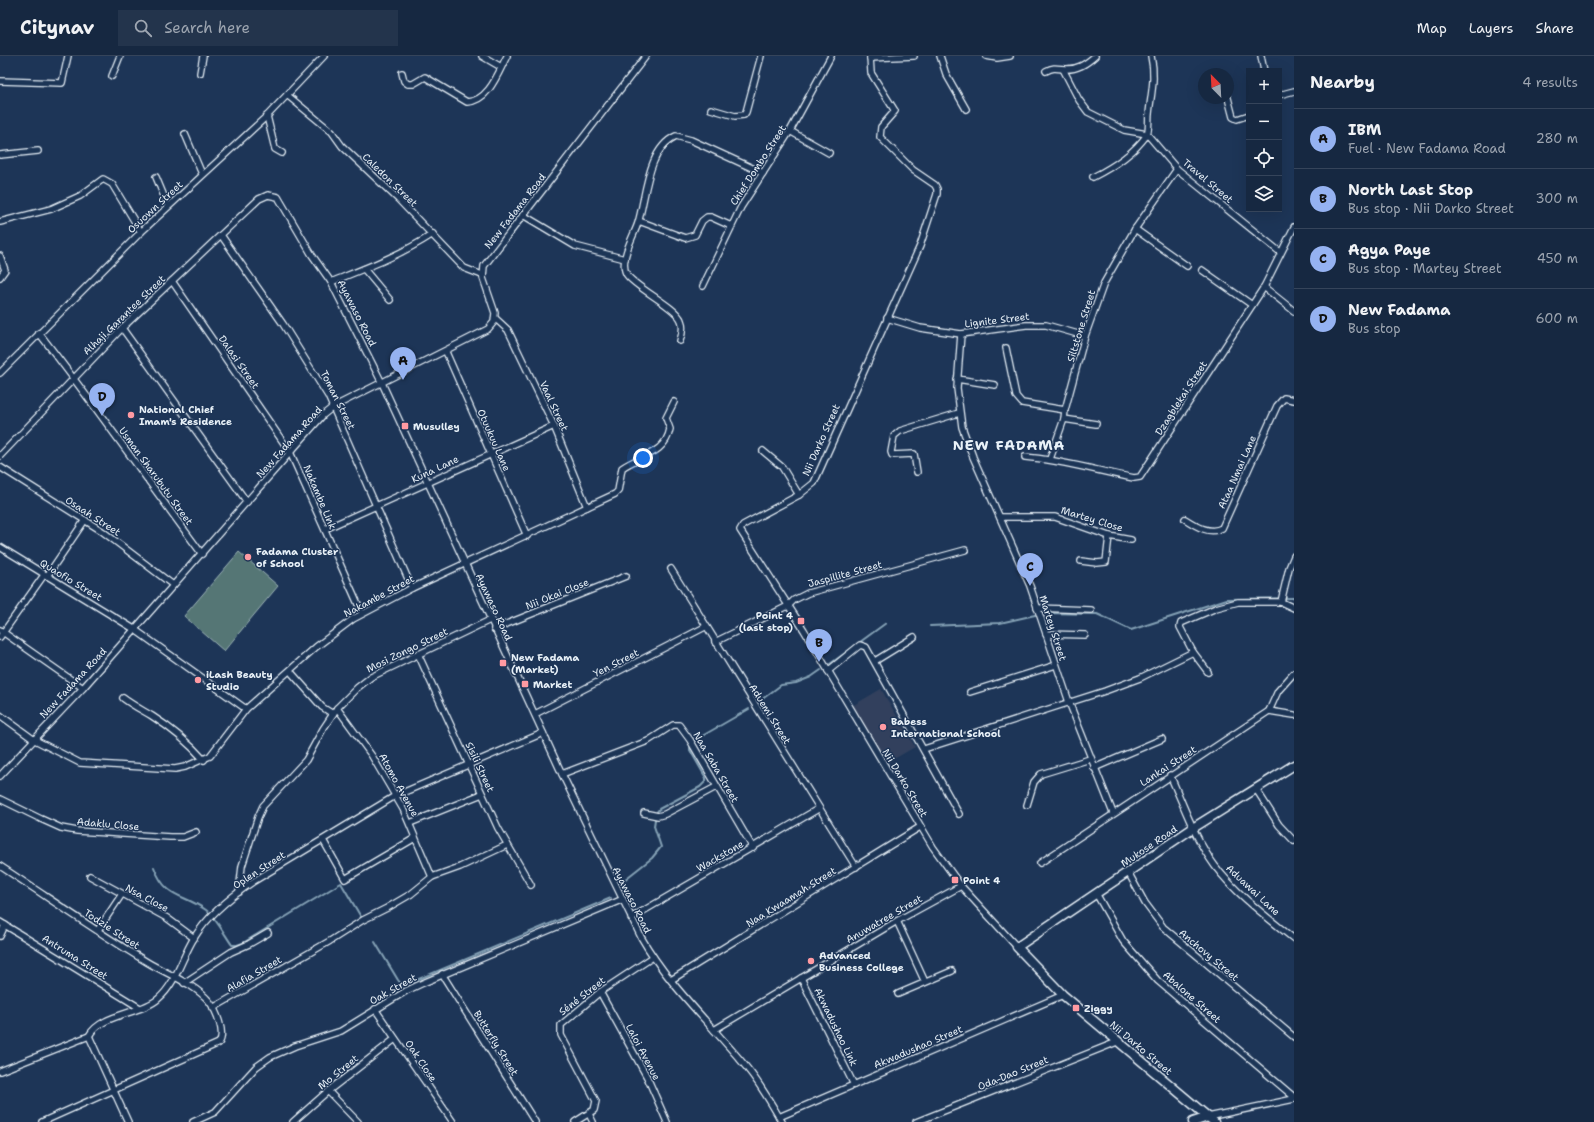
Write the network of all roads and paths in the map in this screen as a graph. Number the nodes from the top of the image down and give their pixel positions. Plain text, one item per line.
1 (68, 56) edge
2 (120, 56) edge
3 (203, 56) edge
4 (324, 56) edge
5 (482, 56) edge
6 (507, 56) edge
7 (646, 56) edge
8 (761, 56) edge
9 (831, 56) edge
10 (914, 56) edge
11 (940, 56) edge
12 (986, 56) edge
13 (1010, 56) edge
14 (1095, 56) edge
15 (1151, 56) edge
16 (1261, 56) edge
17 (870, 57) edge
18 (501, 67) junction
19 (1263, 68) edge
20 (1063, 69) junction
21 (1046, 71) dead end
22 (200, 73) dead end
23 (402, 73) dead end
24 (112, 76) dead end
25 (0, 81) edge
26 (1294, 91) edge
27 (1282, 94) edge
28 (287, 95) junction
29 (1230, 104) edge
30 (711, 109) dead end
31 (966, 109) dead end
32 (267, 116) junction
33 (1246, 116) edge
34 (790, 131) junction
35 (185, 134) dead end
36 (1148, 134) junction
37 (38, 151) dead end
38 (282, 153) dead end
39 (829, 153) dead end
40 (0, 155) edge
41 (1178, 169) junction
42 (762, 173) junction
43 (202, 174) junction
44 (1092, 177) dead end
45 (156, 178) dead end
46 (268, 195) joint
47 (168, 206) junction
48 (523, 215) junction
49 (639, 221) junction
50 (0, 222) edge
51 (731, 226) junction
52 (1294, 227) edge
53 (1135, 229) junction
54 (140, 232) junction
55 (433, 234) junction
56 (221, 235) junction
57 (1280, 252) junction
58 (0, 256) edge
59 (625, 259) junction
60 (1187, 266) dead end
61 (364, 269) junction
62 (1202, 270) dead end
63 (482, 275) junction
64 (0, 277) edge
65 (172, 281) junction
66 (331, 282) junction
67 (703, 286) dead end
68 (1264, 287) junction
69 (390, 300) dead end
70 (1252, 305) junction
71 (1294, 311) edge
72 (495, 318) junction
73 (887, 318) junction
74 (122, 328) junction
75 (39, 332) junction
76 (961, 334) junction
77 (1085, 336) junction
78 (680, 341) dead end
79 (1006, 348) dead end
80 (446, 352) junction
81 (0, 373) edge
82 (73, 377) junction
83 (957, 379) junction
84 (382, 383) junction
85 (995, 385) dead end
86 (1294, 400) edge
87 (674, 402) dead end
88 (333, 406) junction
89 (1065, 410) junction
90 (960, 413) junction
91 (1064, 419) junction
92 (1096, 424) dead end
93 (554, 426) junction
94 (290, 452) junction
95 (763, 452) dead end
96 (490, 454) junction
97 (0, 456) edge
98 (1025, 457) dead end
99 (1050, 459) junction
100 (0, 467) edge
101 (917, 472) dead end
102 (428, 483) junction
103 (798, 495) junction
104 (247, 502) junction
105 (376, 506) junction
106 (588, 506) junction
107 (1000, 517) junction
108 (1186, 519) dead end
109 (85, 520) junction
110 (325, 529) junction
111 (527, 536) junction
112 (1109, 536) junction
113 (1131, 540) dead end
114 (0, 547) edge
115 (965, 550) dead end
116 (202, 554) junction
117 (1294, 556) edge
118 (1080, 562) dead end
119 (465, 565) junction
120 (671, 569) dead end
121 (46, 576) junction
122 (626, 576) dead end
123 (173, 585) junction
124 (412, 588) junction
125 (1281, 601) junction
126 (788, 606) junction
127 (1037, 608) junction
128 (1294, 608) edge
129 (1091, 610) dead end
130 (362, 613) junction
131 (490, 620) junction
132 (705, 627) junction
133 (134, 629) junction
134 (494, 629) junction
135 (1, 633) edge
136 (1046, 634) junction
137 (1085, 635) dead end
138 (914, 637) dead end
139 (715, 642) junction
140 (1193, 652) junction
141 (418, 654) junction
142 (875, 661) junction
143 (1056, 665) junction
144 (827, 670) junction
145 (290, 671) junction
146 (1208, 672) dead end
147 (1294, 673) edge
148 (83, 688) junction
149 (970, 692) dead end
150 (123, 698) dead end
151 (1068, 702) junction
152 (246, 709) junction
153 (335, 711) junction
154 (1269, 711) junction
155 (534, 714) junction
156 (0, 715) edge
157 (1294, 716) edge
158 (544, 733) junction
159 (33, 739) junction
160 (1162, 739) dead end
161 (924, 749) junction
162 (1090, 759) junction
163 (204, 760) junction
164 (469, 764) junction
165 (1294, 765) edge
166 (1094, 768) junction
167 (562, 774) junction
168 (1170, 775) junction
169 (0, 776) edge
170 (716, 787) junction
171 (1256, 789) junction
172 (482, 794) junction
173 (395, 796) junction
174 (0, 799) edge
175 (1027, 805) dead end
176 (818, 809) junction
177 (644, 813) dead end
178 (1112, 813) junction
179 (959, 814) dead end
180 (410, 823) junction
181 (920, 827) junction
182 (1193, 828) junction
183 (196, 832) dead end
184 (415, 838) junction
185 (323, 840) junction
186 (1294, 841) edge
187 (507, 845) junction
188 (752, 848) junction
189 (1040, 864) dead end
190 (0, 866) edge
191 (856, 867) junction
192 (1128, 872) junction
193 (90, 876) dead end
194 (432, 877) junction
195 (530, 885) dead end
196 (961, 886) junction
197 (239, 892) junction
198 (122, 894) junction
199 (1097, 895) junction
200 (621, 900) junction
201 (630, 918) junction
202 (897, 922) junction
203 (3, 923) edge
204 (98, 930) junction
205 (268, 933) dead end
206 (0, 936) edge
207 (194, 938) junction
208 (1294, 939) edge
209 (1017, 947) junction
210 (653, 957) junction
211 (952, 971) dead end
212 (442, 974) junction
213 (174, 977) junction
214 (801, 978) junction
215 (670, 980) junction
216 (184, 982) junction
217 (925, 982) junction
218 (600, 992) junction
219 (898, 994) dead end
220 (1064, 995) junction
221 (140, 1008) junction
222 (213, 1008) junction
223 (375, 1009) junction
224 (714, 1030) junction
225 (89, 1036) junction
226 (1294, 1037) edge
227 (396, 1039) junction
228 (1118, 1042) junction
229 (0, 1071) edge
230 (854, 1084) junction
231 (113, 1091) junction
232 (328, 1091) junction
233 (1294, 1098) edge
234 (589, 1114) junction
235 (780, 1120) edge
236 (1211, 1120) edge
237 (42, 1122) edge
238 (128, 1122) edge
239 (193, 1122) edge
240 (293, 1122) edge
241 (358, 1122) edge
242 (453, 1122) edge
243 (535, 1122) edge
244 (575, 1122) edge
245 (593, 1122) edge
246 (667, 1122) edge
247 (916, 1122) edge
248 (1193, 1122) edge

1 - 25 street
2 - 24 street
3 - 22 street
4 - 28 street, Osuown Street
5 - 18 street
6 - 18 street
7 - 48 street, New Fadama Road
8 - 30 street
9 - 34 street, Chief Dombo Street
10 - 17 street
11 - 31 street
12 - 13 street
14 - 20 street
15 - 36 street
16 - 19 street
17 - 73 street, Nii Darko Street
18 - 23 street
20 - 21 street
20 - 36 street
26 - 27 street
28 - 32 street, Osuown Street
28 - 55 street, Caledon Street
29 - 33 street
32 - 38 street
32 - 43 street, Osuown Street
34 - 39 street
34 - 42 street, Chief Dombo Street
35 - 43 street
36 - 41 street, Travel Street
36 - 44 street
37 - 40 street
41 - 53 street, Siltstone Street
41 - 57 street, Travel Street
42 - 49 street
42 - 51 street, Chief Dombo Street
43 - 47 street, Osuown Street
45 - 47 street
46 - 56 street, Alhaji Garantee Street
46 - 66 street, Ayawaso Road
47 - 54 street, Osuown Street
48 - 59 street
48 - 63 street, New Fadama Road
49 - 51 street
49 - 59 street
50 - 54 street
51 - 67 street, Chief Dombo Street
52 - 57 street, Dzagblekai Street
53 - 60 street
53 - 77 street, Siltstone Street
54 - 75 street, Osuown Street
55 - 61 street
55 - 63 street, Caledon Street
56 - 65 street, Alhaji Garantee Street
56 - 88 street, Toman Street
57 - 68 street, Dzagblekai Street
58 - 64 street
59 - 78 street
61 - 66 street
61 - 69 street
62 - 70 street
63 - 72 street
65 - 74 street, Alhaji Garantee Street
65 - 94 street, Dalasi Street
66 - 84 street, Ayawaso Road
68 - 70 street, Dzagblekai Street
68 - 71 street
70 - 99 street, Dzagblekai Street
72 - 80 street, New Fadama Road
72 - 93 street, Vaal Street
73 - 76 street, Lignite Street
73 - 103 street, Nii Darko Street
74 - 82 street, Alhaji Garantee Street
74 - 104 street
75 - 81 street, Osuown Street
75 - 82 street, Usman Sharubutu Street
76 - 77 street, Lignite Street
76 - 83 street, Martey Street
77 - 89 street, Siltstone Street
79 - 89 street
80 - 84 street, New Fadama Road
80 - 96 street, Otuukuu Lane
82 - 97 street, Alhaji Garantee Street
82 - 116 street, Usman Sharubutu Street
83 - 85 street
83 - 90 street, Martey Street
84 - 88 street, New Fadama Road
84 - 102 street, Ayawaso Road
86 - 108 street, Ataa Nmai Lane
87 - 106 street, Nakambe Street
88 - 94 street, New Fadama Road
88 - 105 street, Toman Street
89 - 91 street, Siltstone Street
90 - 101 street
90 - 107 street, Martey Street
91 - 92 street
91 - 99 street, Siltstone Street
93 - 96 street, Kuna Lane
93 - 106 street, Vaal Street
94 - 104 street, New Fadama Road
94 - 110 street, Nakambe Link
95 - 103 street
96 - 102 street, Kuna Lane
96 - 111 street, Otuukuu Lane
98 - 99 street, Dzagblekai Street
100 - 109 street, Osaah Street
102 - 105 street, Kuna Lane
102 - 119 street, Ayawaso Road
103 - 126 street, Nii Darko Street
104 - 116 street, New Fadama Road
105 - 110 street, Kuna Lane
105 - 124 street, Toman Street
106 - 111 street, Nakambe Street
107 - 112 street, Martey Close
107 - 127 street, Martey Street
109 - 121 street
109 - 123 street, Osaah Street
110 - 130 street, Nakambe Link
111 - 119 street, Nakambe Street
112 - 113 street, Martey Close
112 - 118 street
114 - 121 street, Quaofio Street
115 - 126 street, Jaspillite Street
116 - 123 street, New Fadama Road
117 - 125 street
119 - 124 street, Nakambe Street
119 - 131 street, Ayawaso Road
120 - 132 street, Aduemi Street
121 - 133 street, Quaofio Street
121 - 135 street
122 - 134 street, Nii Okai Close
123 - 133 street, New Fadama Road
124 - 130 street, Nakambe Street
125 - 128 street
125 - 140 street
126 - 139 street, Jaspillite Street
126 - 144 street, Nii Darko Street
127 - 129 street
127 - 136 street, Martey Street
130 - 145 street, Nakambe Street
131 - 134 street, Ayawaso Road
131 - 141 street, Mosi Zongo Street
132 - 139 street, Aduemi Street
132 - 155 street, Yen Street
133 - 148 street, New Fadama Road
133 - 152 street, Quaofio Street
134 - 155 street, Ayawaso Road
135 - 148 street
136 - 137 street
136 - 143 street, Martey Street
138 - 142 street
139 - 176 street, Aduemi Street
140 - 146 street
140 - 151 street
141 - 153 street, Mosi Zongo Street
141 - 164 street, Sisili Street
142 - 144 street
142 - 161 street
143 - 149 street
143 - 151 street, Martey Street
144 - 181 street, Nii Darko Street
145 - 152 street, Nakambe Street
145 - 153 street, Atomo Avenue
147 - 154 street
148 - 159 street, New Fadama Road
150 - 163 street
151 - 161 street
151 - 162 street, Martey Street
152 - 163 street, Nakambe Street
153 - 173 street, Atomo Avenue
153 - 197 street, Mosi Zongo Street
154 - 157 street
154 - 168 street, Lankai Street
155 - 158 street, Ayawaso Road
156 - 159 street, Nakambe Street
158 - 164 street, Oplen Street
158 - 167 street, Ayawaso Road
159 - 163 street, Nakambe Street
159 - 169 street, New Fadama Road
160 - 166 street
161 - 179 street
162 - 166 street, Martey Street
162 - 175 street
164 - 172 street, Sisili Street
164 - 173 street, Oplen Street
165 - 171 street, Mukose Road
166 - 178 street, Martey Street
167 - 170 street, Naa Saba Street
167 - 200 street, Ayawaso Road
168 - 178 street, Lankai Street
168 - 182 street, Aduawai Lane
170 - 177 street
170 - 188 street, Naa Saba Street
171 - 182 street, Mukose Road
171 - 186 street
172 - 180 street
172 - 187 street, Sisili Street
173 - 180 street, Atomo Avenue
173 - 185 street, Oplen Street
174 - 183 street, Adaklu Close
176 - 188 street, Wackstone
176 - 191 street, Aduemi Street
178 - 189 street, Lankai Street
180 - 184 street, Atomo Avenue
181 - 191 street, Naa Kwaamah Street
181 - 196 street, Nii Darko Street
182 - 192 street, Mukose Road
182 - 208 street, Aduawai Lane
184 - 185 street
184 - 194 street, Atomo Avenue
185 - 197 street, Oplen Street
187 - 194 street, Alafia Street
187 - 195 street, Sisili Street
188 - 201 street, Wackstone
190 - 204 street, Todzie Street
191 - 215 street, Naa Kwaamah Street
192 - 199 street, Mukose Road
192 - 226 street, Anchovy Street
193 - 198 street, Nsa Close
194 - 222 street, Alafia Street
196 - 202 street, Anuwatree Street
196 - 209 street, Nii Darko Street
197 - 207 street, Oplen Street
198 - 204 street
198 - 207 street, Nsa Close
199 - 209 street, Mukose Road
199 - 233 street, Abalone Street
200 - 201 street, Ayawaso Road
200 - 212 street, Oak Street
201 - 210 street, Ayawaso Road
202 - 214 street, Anuwatree Street
202 - 217 street
203 - 206 street
203 - 221 street, Antruma Street
204 - 213 street, Todzie Street
205 - 216 street
207 - 213 street, Oplen Street
209 - 220 street, Nii Darko Street
210 - 215 street, Ayawaso Road
210 - 218 street, Séné Street
211 - 217 street
212 - 223 street, Oak Street
212 - 243 street, Butterfly Street
213 - 216 street, Todzie Street
213 - 221 street, Oplen Street
214 - 224 street, Anuwatree Street
214 - 230 street, Akwadushao Link
215 - 224 street, Ayawaso Road
216 - 222 street, Todzie Street
217 - 219 street
218 - 234 street, Séné Street
218 - 246 street, Laloi Avenue
220 - 228 street, Nii Darko Street
220 - 230 street, Akwadushao Street
221 - 225 street, Oplen Street
222 - 231 street
223 - 227 street, Oak Close
223 - 239 street, Oak Street
224 - 235 street, Ayawaso Road
225 - 229 street, Oplen Street
225 - 231 street
227 - 232 street, Mo Street
227 - 242 street, Oak Close
228 - 236 street, Nii Darko Street
228 - 247 street, Oda-Dao Street
230 - 235 street, Akwadushao Street
231 - 237 street
231 - 238 street
232 - 240 street, Mo Street
232 - 241 street
233 - 236 street
234 - 244 street
234 - 245 street
236 - 248 street

